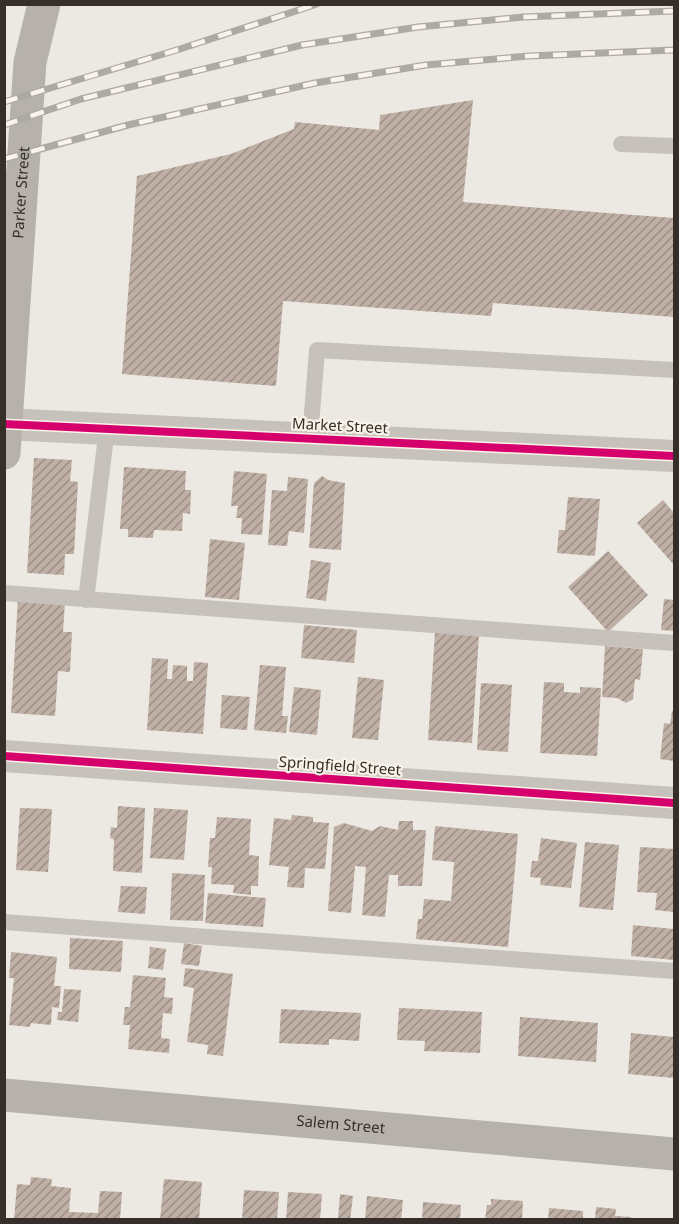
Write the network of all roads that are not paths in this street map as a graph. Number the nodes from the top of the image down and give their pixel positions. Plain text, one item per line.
1 (44, 4) edge
2 (621, 144) dead end
3 (675, 146) edge
4 (675, 370) edge
5 (107, 428) junction
6 (5, 433) edge
7 (310, 438) junction
8 (675, 456) edge
9 (4, 593) edge
10 (86, 600) junction
11 (675, 643) edge
12 (4, 756) edge
13 (675, 803) edge
14 (4, 922) edge
15 (675, 971) edge
16 (4, 1095) edge
17 (675, 1154) edge

1 - 6 main road, Parker Street
2 - 3 lane
4 - 7 lane
5 - 6 street, Market Street
5 - 7 street, Market Street
5 - 10 lane
7 - 8 street, Market Street
9 - 10 lane
10 - 11 lane
12 - 13 street, Springfield Street
14 - 15 lane
16 - 17 main road, Salem Street

